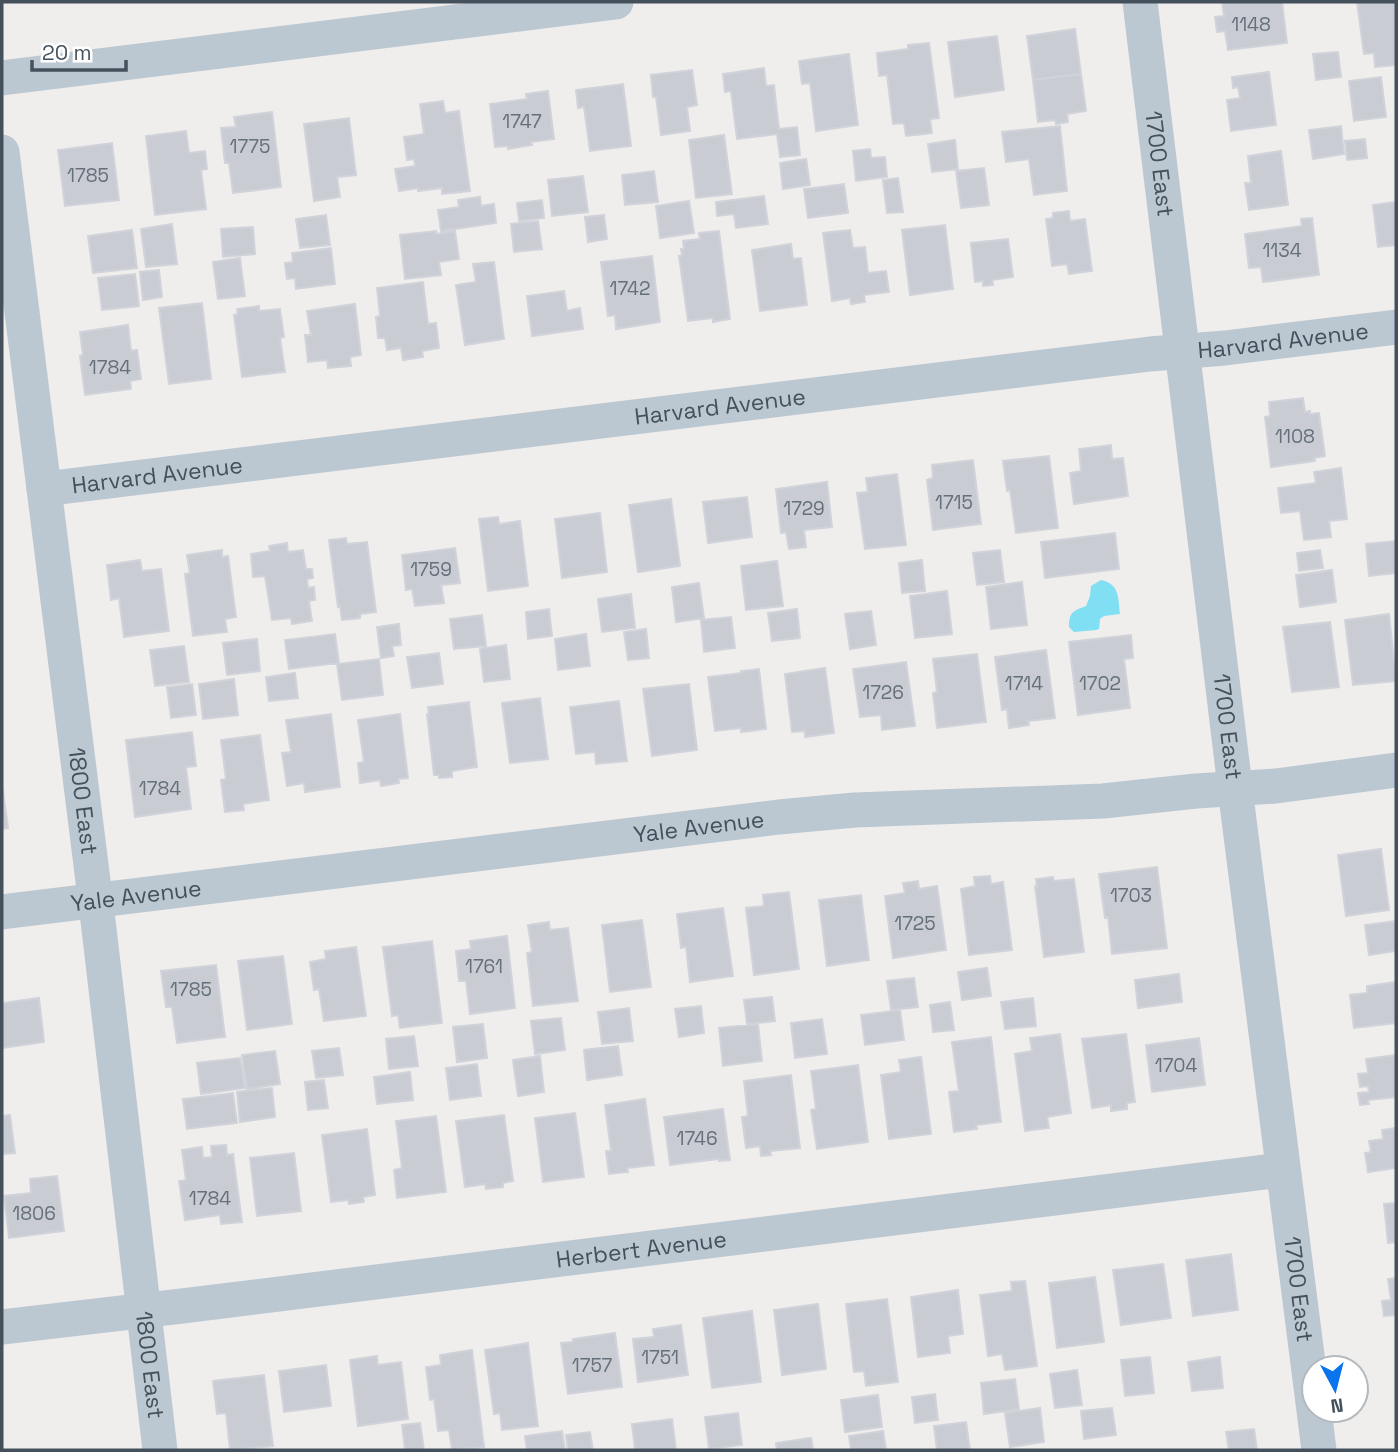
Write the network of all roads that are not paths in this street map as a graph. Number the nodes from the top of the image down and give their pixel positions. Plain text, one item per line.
1 (616, 2) edge
2 (1140, 2) edge
3 (2, 78) edge
4 (2, 152) edge
5 (1396, 327) edge
6 (1183, 351) junction
7 (14, 360) edge
8 (44, 489) junction
9 (1396, 770) edge
10 (1235, 789) junction
11 (95, 901) junction
12 (2, 912) edge
13 (1282, 1170) junction
14 (143, 1310) junction
15 (2, 1327) edge
16 (160, 1450) edge
17 (1319, 1450) edge

1 - 3 street
2 - 6 street, 1700 East
4 - 7 street, 1800 East
5 - 6 street, Harvard Avenue
6 - 8 street, Harvard Avenue
6 - 10 street, 1700 East
7 - 8 street, 1800 East
8 - 11 street, 1800 East
9 - 10 street, Yale Avenue
10 - 11 street, Yale Avenue
10 - 13 street, 1700 East
11 - 12 street, Yale Avenue
11 - 14 street, 1800 East
13 - 14 street, Herbert Avenue
13 - 17 street, 1700 East
14 - 15 street, Herbert Avenue
14 - 16 street, 1800 East

